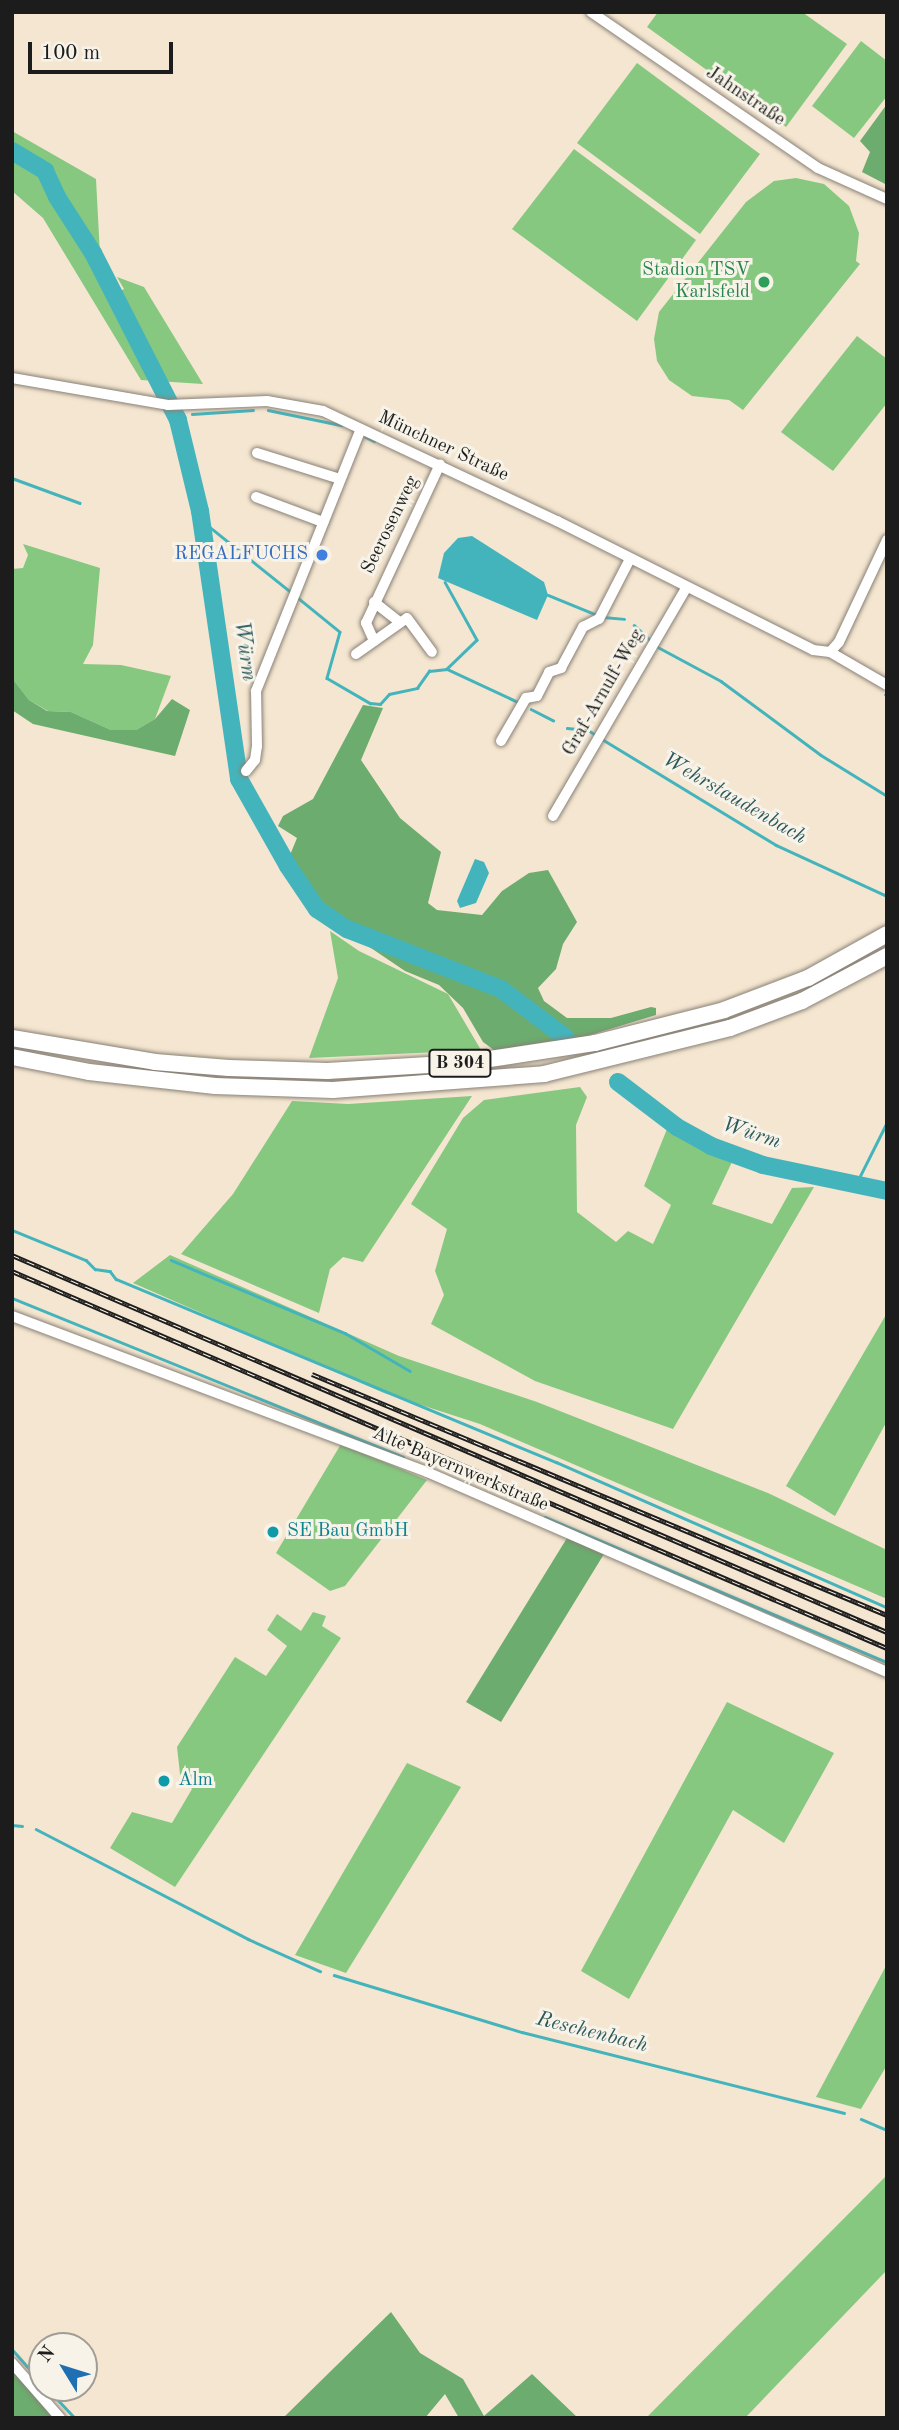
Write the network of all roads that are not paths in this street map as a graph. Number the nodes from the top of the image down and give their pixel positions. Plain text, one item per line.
1 (591, 12) edge
2 (887, 199) edge
3 (12, 378) edge
4 (361, 429) junction
5 (257, 453) dead end
6 (440, 464) junction
7 (340, 479) junction
8 (256, 498) dead end
9 (323, 522) junction
10 (887, 540) edge
11 (629, 559) junction
12 (686, 588) junction
13 (374, 602) junction
14 (400, 622) junction
15 (374, 641) junction
16 (432, 652) dead end
17 (831, 652) junction
18 (356, 654) dead end
19 (887, 685) edge
20 (501, 741) dead end
21 (246, 771) dead end
22 (553, 816) dead end
23 (887, 934) edge
24 (887, 956) edge
25 (12, 1038) edge
26 (12, 1057) edge
27 (12, 1316) edge
28 (887, 1672) edge
29 (12, 2363) edge
30 (60, 2418) edge

1 - 2 street, Jahnstraße
3 - 4 street, Münchner Straße
4 - 6 street, Münchner Straße
4 - 7 street
5 - 7 street
6 - 11 street, Münchner Straße
6 - 13 street, Seerosenweg
7 - 9 street
8 - 9 street
9 - 21 street
10 - 17 street
11 - 12 street, Münchner Straße
11 - 20 street
12 - 17 street, Münchner Straße
12 - 22 street, Graf-Arnulf-Weg
13 - 14 street, Seerosenweg
13 - 15 street, Seerosenweg
14 - 15 street
14 - 16 street, Seerosenweg
15 - 18 street
17 - 19 street, Münchner Straße
23 - 25 highway, B 304
24 - 26 highway, B 304
27 - 28 street, Alte Bayernwerkstraße
29 - 30 street

